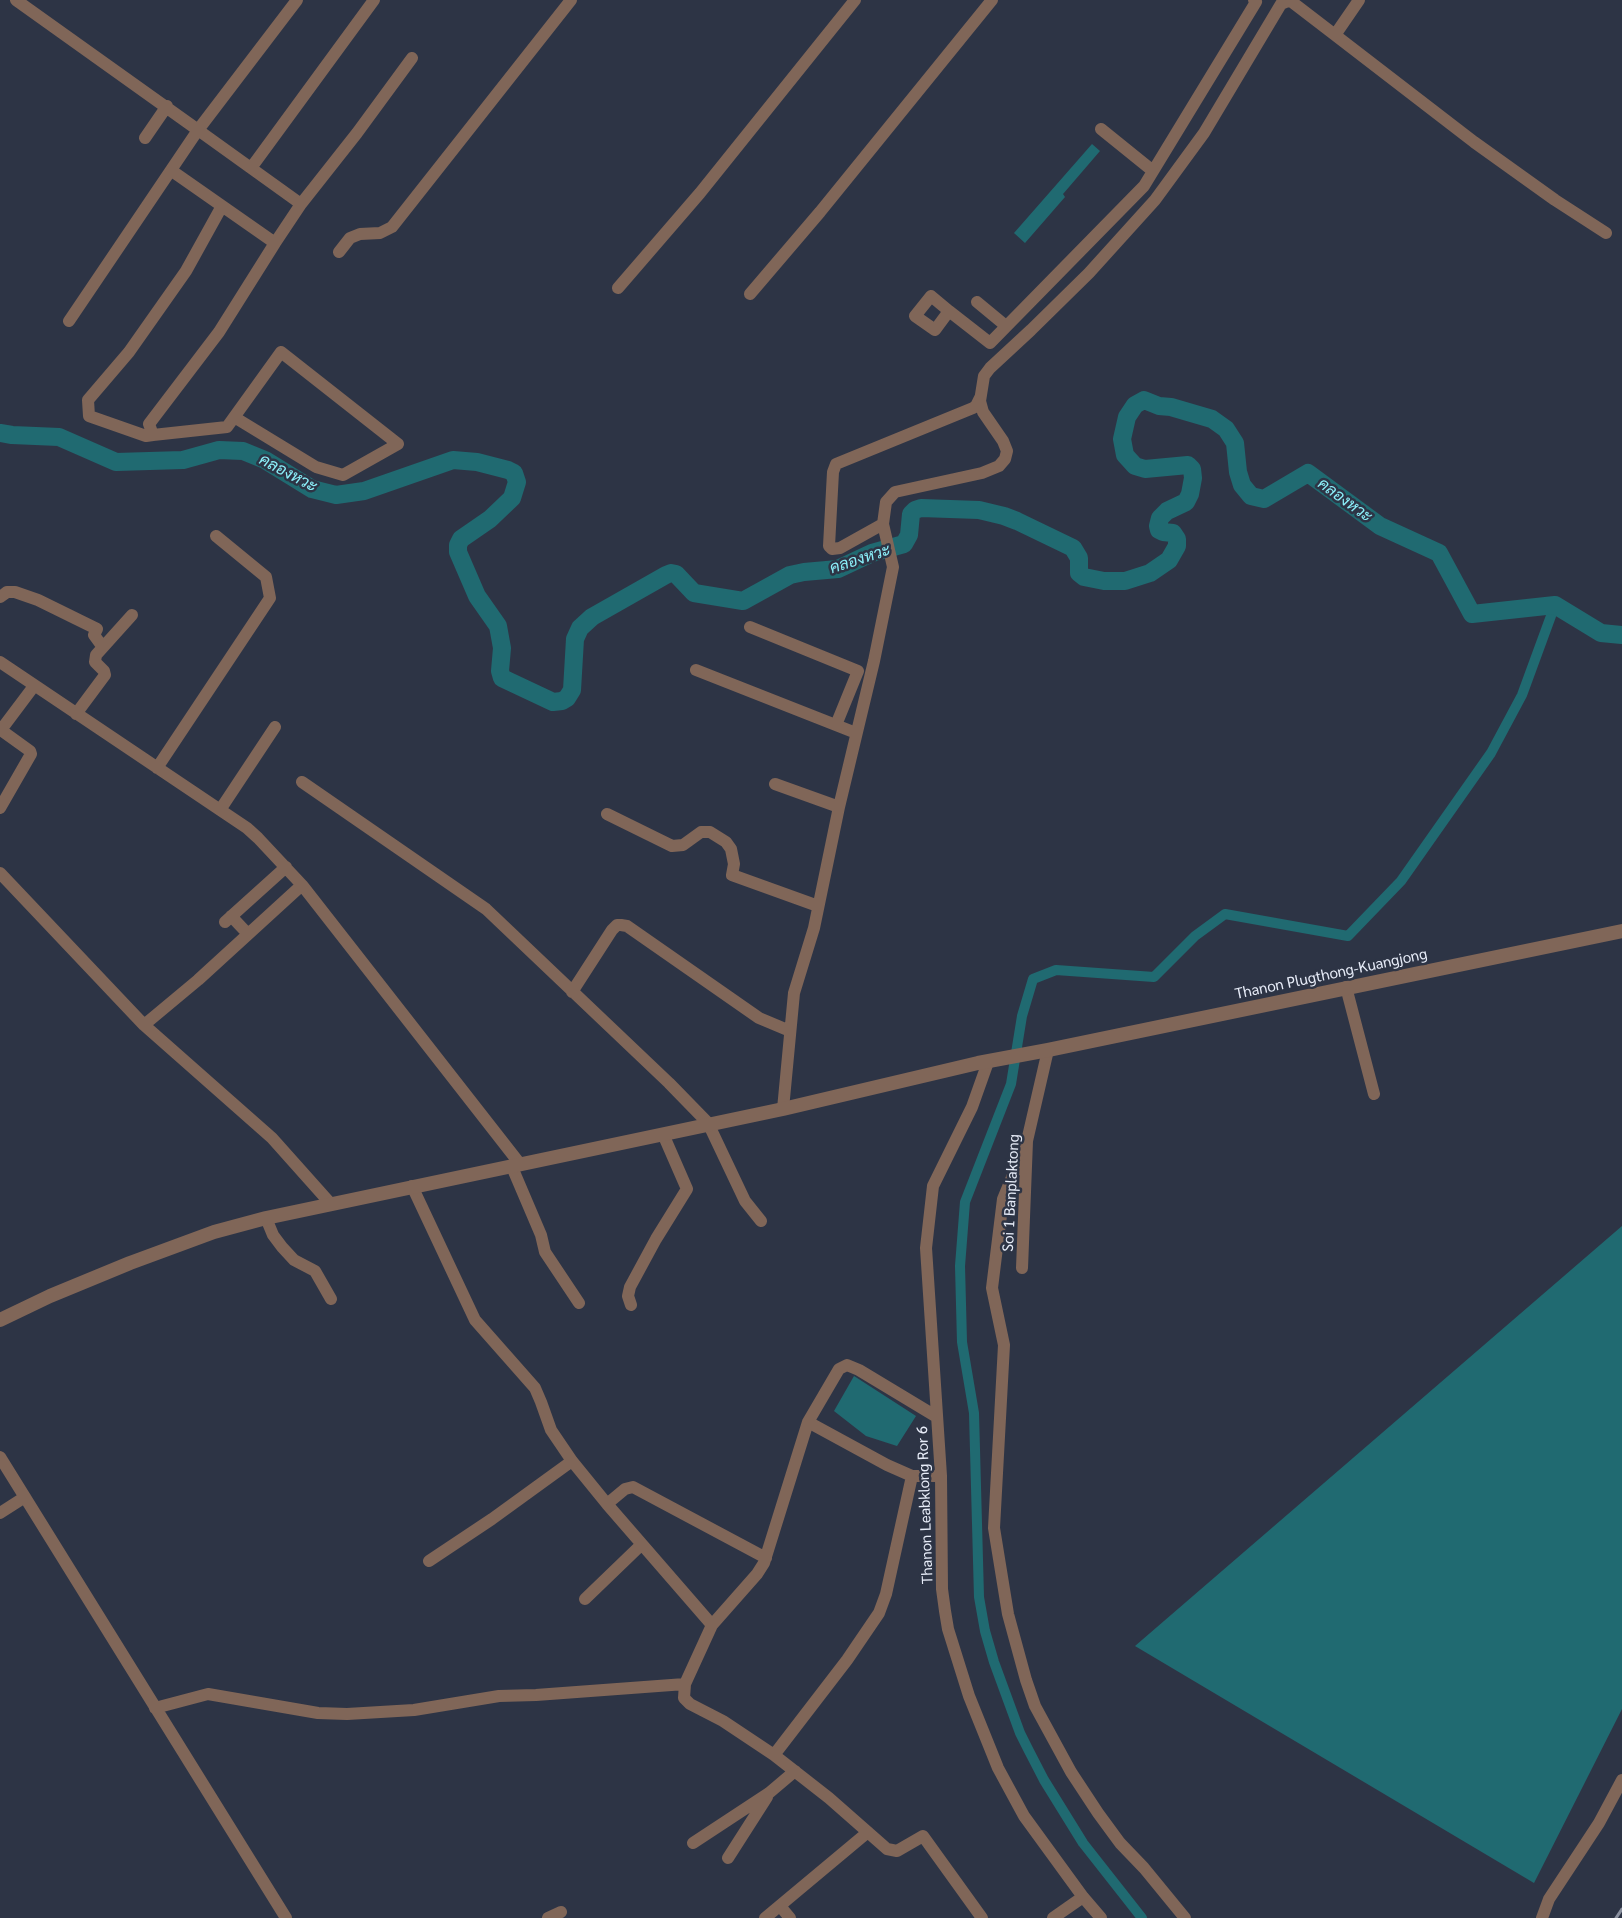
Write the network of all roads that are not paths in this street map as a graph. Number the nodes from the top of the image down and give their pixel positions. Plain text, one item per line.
1 (16, 0) edge
2 (297, 0) edge
3 (374, 0) edge
4 (571, 0) edge
5 (855, 0) edge
6 (992, 0) edge
7 (1254, 0) edge
8 (1359, 0) edge
9 (1335, 35) junction
10 (412, 58) dead end
11 (167, 106) junction
12 (1101, 129) dead end
13 (198, 130) junction
14 (145, 138) dead end
15 (251, 168) junction
16 (172, 171) junction
17 (1153, 171) junction
18 (301, 204) junction
19 (222, 206) junction
20 (1606, 232) dead end
21 (275, 243) junction
22 (339, 252) dead end
23 (618, 288) dead end
24 (750, 294) dead end
25 (977, 302) dead end
26 (949, 311) dead end
27 (69, 321) dead end
28 (1006, 326) junction
29 (980, 398) junction
30 (234, 417) junction
31 (153, 435) junction
32 (883, 526) junction
33 (216, 536) dead end
34 (0, 597) edge
35 (132, 615) dead end
36 (750, 627) dead end
37 (102, 646) junction
38 (0, 662) edge
39 (696, 670) dead end
40 (34, 686) junction
41 (76, 714) junction
42 (836, 725) junction
43 (274, 727) dead end
44 (855, 733) junction
45 (157, 768) junction
46 (302, 782) dead end
47 (775, 784) dead end
48 (838, 807) junction
49 (0, 808) edge
50 (220, 810) junction
51 (607, 814) dead end
52 (286, 867) junction
53 (0, 873) edge
54 (302, 885) junction
55 (818, 906) junction
56 (1622, 931) edge
57 (248, 934) junction
58 (1347, 987) junction
59 (572, 992) junction
60 (144, 1025) junction
61 (790, 1031) junction
62 (1048, 1050) junction
63 (988, 1062) junction
64 (1374, 1094) dead end
65 (783, 1109) junction
66 (708, 1124) junction
67 (663, 1134) junction
68 (1027, 1141) junction
69 (516, 1166) junction
70 (412, 1186) junction
71 (330, 1203) junction
72 (266, 1218) junction
73 (761, 1221) dead end
74 (1022, 1268) dead end
75 (332, 1299) dead end
76 (579, 1303) dead end
77 (631, 1305) dead end
78 (0, 1320) edge
79 (937, 1417) junction
80 (808, 1422) junction
81 (0, 1457) edge
82 (572, 1461) junction
83 (912, 1476) junction
84 (941, 1476) junction
85 (25, 1497) junction
86 (607, 1504) junction
87 (0, 1513) edge
88 (641, 1545) junction
89 (766, 1558) junction
90 (429, 1561) dead end
91 (585, 1599) dead end
92 (712, 1625) junction
93 (685, 1684) junction
94 (155, 1708) junction
95 (774, 1755) junction
96 (795, 1771) junction
97 (1622, 1780) edge
98 (769, 1793) junction
99 (868, 1832) junction
100 (693, 1844) dead end
101 (728, 1858) dead end
102 (1083, 1897) junction
103 (780, 1906) junction
104 (561, 1912) dead end
105 (286, 1918) edge
106 (548, 1918) edge
107 (765, 1918) edge
108 (790, 1918) edge
109 (982, 1918) edge
110 (1053, 1918) edge
111 (1101, 1918) edge
112 (1185, 1918) edge
113 (1542, 1918) edge

1 - 11 street
2 - 13 street
3 - 15 street
4 - 22 street
5 - 23 street
6 - 24 street
7 - 17 street
8 - 9 street
9 - 20 street
9 - 29 street
10 - 18 street
11 - 13 street
11 - 14 street
12 - 17 street
13 - 15 street
13 - 16 street
15 - 18 street
16 - 19 street
16 - 27 street
17 - 28 street
18 - 21 street
19 - 21 street
19 - 31 street
21 - 31 street
25 - 28 street
26 - 28 street
29 - 32 street
29 - 32 street
30 - 30 street
30 - 31 street
32 - 44 street
33 - 45 street
34 - 37 street
35 - 37 street
36 - 42 street
37 - 41 street
38 - 40 street
39 - 42 street
40 - 41 street
40 - 49 street
41 - 45 street
42 - 44 street
43 - 50 street
44 - 48 street
45 - 50 street
46 - 59 street
47 - 48 street
48 - 55 street
50 - 52 street
51 - 55 street
52 - 54 street
52 - 57 street
53 - 60 street
54 - 57 street
54 - 69 street
55 - 61 street
56 - 58 street, Thanon Plugthong-Kuangjong
57 - 60 street
58 - 62 street, Thanon Plugthong-Kuangjong
58 - 64 street
59 - 61 street
59 - 66 street
60 - 71 street
61 - 65 street
62 - 63 street, Thanon Plugthong-Kuangjong
62 - 68 street, Soi 1 Banplaktong
63 - 65 street, Thanon Plugthong-Kuangjong
63 - 79 street, Thanon Leabklong Ror 6
65 - 66 street, Thanon Plugthong-Kuangjong
66 - 67 street, Thanon Plugthong-Kuangjong
66 - 73 street
67 - 69 street, Thanon Plugthong-Kuangjong
67 - 77 street
68 - 74 street, Soi 1 Banplaktong
68 - 112 street
69 - 70 street, Thanon Plugthong-Kuangjong
69 - 76 street
70 - 71 street, Thanon Plugthong-Kuangjong
70 - 82 street
71 - 72 street, Thanon Plugthong-Kuangjong
72 - 75 street
72 - 78 street, Thanon Plugthong-Kuangjong
79 - 80 street
79 - 84 street, Thanon Leabklong Ror 6
80 - 83 street
80 - 89 street
81 - 85 street
82 - 86 street
82 - 90 street
83 - 84 street
83 - 95 street
84 - 102 street, Thanon Leabklong Ror 6
85 - 87 street
85 - 94 street
86 - 88 street
86 - 89 street
88 - 91 street
88 - 92 street
89 - 92 street
92 - 93 street
93 - 94 street
93 - 95 street
94 - 105 street
95 - 96 street
96 - 98 street
96 - 99 street
97 - 113 street
98 - 100 street
98 - 101 street
99 - 103 street
99 - 109 street
102 - 110 street
102 - 111 street, Thanon Leabklong Ror 6
103 - 107 street
103 - 108 street
104 - 106 street

